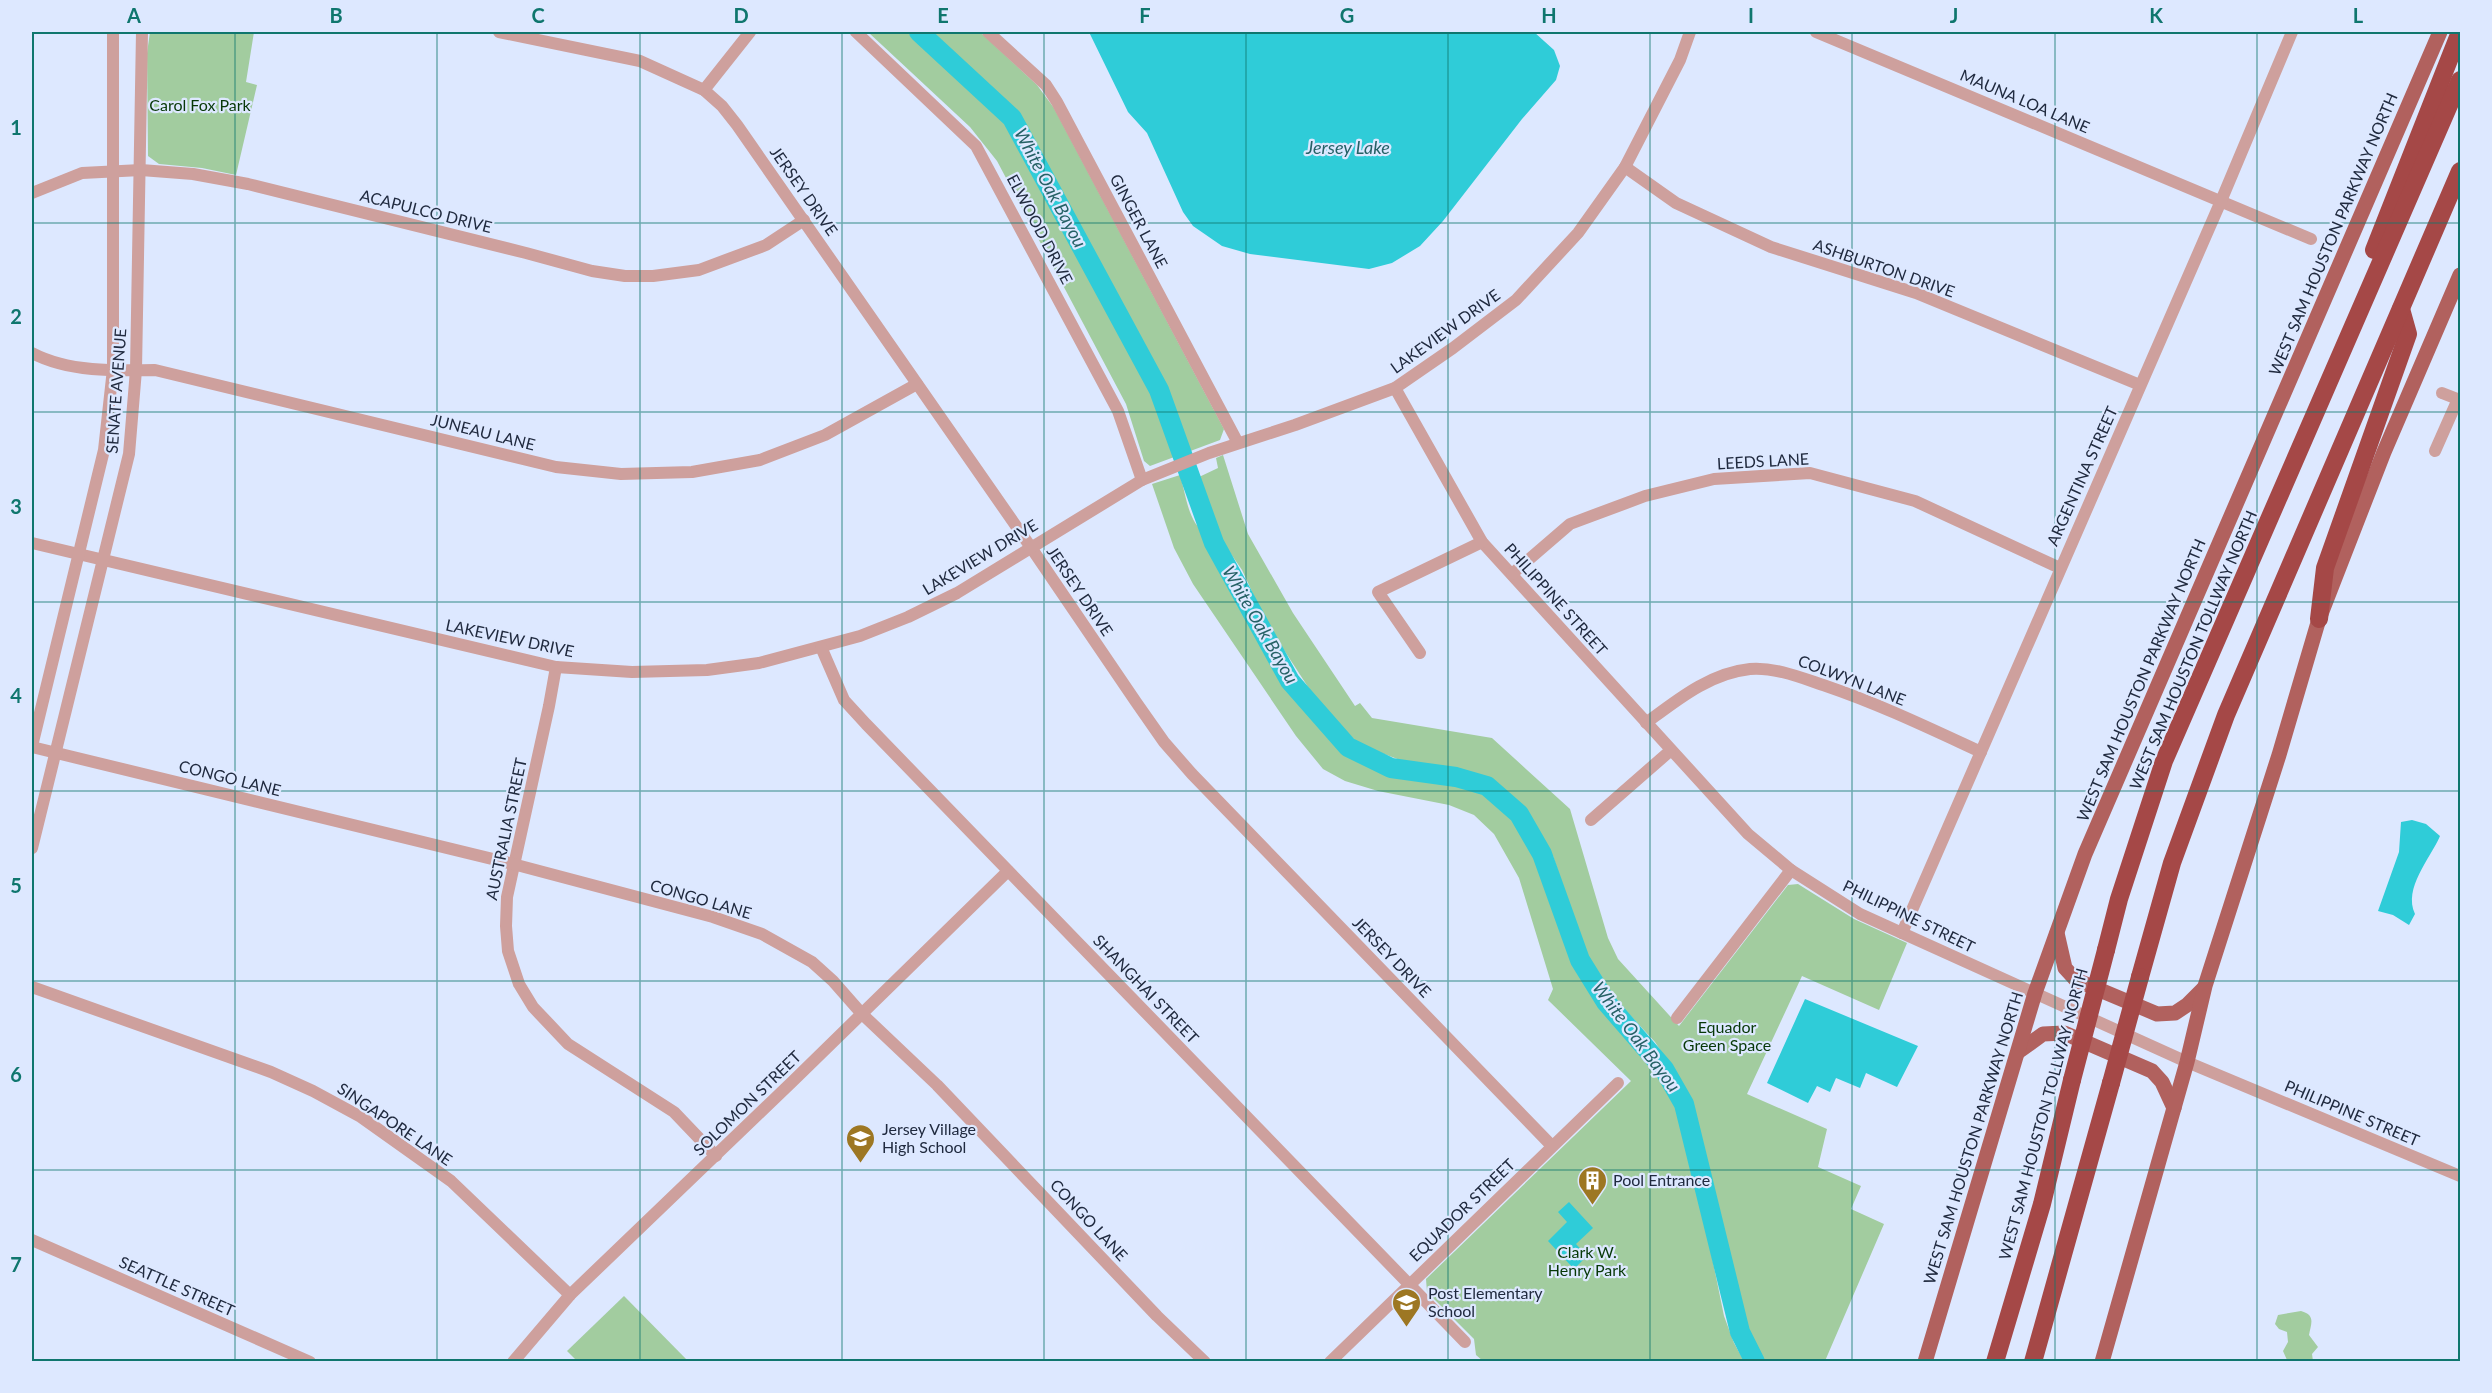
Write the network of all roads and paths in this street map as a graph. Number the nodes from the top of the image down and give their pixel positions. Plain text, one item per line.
1 (113, 32) edge
2 (142, 32) edge
3 (499, 32) edge
4 (750, 32) edge
5 (856, 32) edge
6 (988, 32) edge
7 (1690, 32) edge
8 (1816, 32) edge
9 (2292, 32) edge
10 (2440, 32) edge
11 (2460, 32) edge
12 (2460, 80) edge
13 (704, 90) junction
14 (1625, 167) junction
15 (141, 170) junction
16 (113, 171) junction
17 (2460, 171) edge
18 (32, 193) edge
19 (2221, 201) junction
20 (804, 220) junction
21 (2311, 239) dead end
22 (2460, 275) edge
23 (2401, 309) junction
24 (2343, 348) junction
25 (32, 353) edge
26 (113, 369) junction
27 (136, 370) junction
28 (917, 384) junction
29 (2140, 385) junction
30 (1395, 388) junction
31 (2442, 393) dead end
32 (2459, 400) edge
33 (1238, 443) junction
34 (2435, 451) dead end
35 (1142, 480) junction
36 (1482, 542) junction
37 (32, 543) edge
38 (1030, 546) junction
39 (78, 555) junction
40 (103, 561) junction
41 (2060, 568) junction
42 (1512, 574) junction
43 (2319, 619) junction
44 (822, 647) junction
45 (1420, 653) dead end
46 (556, 667) junction
47 (1646, 723) junction
48 (32, 746) edge
49 (1670, 751) junction
50 (56, 752) junction
51 (1981, 752) junction
52 (1591, 820) dead end
53 (32, 848) edge
54 (513, 864) junction
55 (1791, 870) junction
56 (1008, 871) junction
57 (1902, 933) junction
58 (2057, 933) junction
59 (2205, 986) junction
60 (32, 987) edge
61 (2036, 993) junction
62 (862, 1014) junction
63 (1677, 1018) dead end
64 (2018, 1052) junction
65 (2187, 1062) junction
66 (1618, 1083) dead end
67 (2174, 1108) junction
68 (1552, 1146) junction
69 (716, 1156) junction
70 (2460, 1176) edge
71 (32, 1240) edge
72 (1409, 1284) junction
73 (570, 1295) junction
74 (1465, 1342) dead end
75 (310, 1362) edge
76 (513, 1362) edge
77 (1205, 1362) edge
78 (1330, 1362) edge
79 (1925, 1362) edge
80 (1995, 1362) edge
81 (2033, 1362) edge
82 (2102, 1362) edge

1 - 16 street, SENATE AVENUE
2 - 15 street, SENATE AVENUE
3 - 13 street, JERSEY DRIVE
4 - 13 street
5 - 35 street, ELWOOD DRIVE
6 - 33 street, GINGER LANE
7 - 14 street, LAKEVIEW DRIVE
8 - 19 street, MAUNA LOA LANE
9 - 19 street, ARGENTINA STREET
10 - 58 main road, WEST SAM HOUSTON PARKWAY NORTH
11 - 24 highway
12 - 24 highway, WEST SAM HOUSTON TOLLWAY NORTH
13 - 20 street, JERSEY DRIVE
14 - 29 street, ASHBURTON DRIVE
14 - 30 street, LAKEVIEW DRIVE
15 - 16 street, ACAPULCO DRIVE
15 - 20 street, ACAPULCO DRIVE
15 - 27 street, SENATE AVENUE
16 - 18 street, ACAPULCO DRIVE
16 - 26 street, SENATE AVENUE
17 - 23 highway
19 - 21 street, MAUNA LOA LANE
19 - 29 street, ARGENTINA STREET
20 - 28 street, JERSEY DRIVE
22 - 43 main road
23 - 43 highway
23 - 81 highway, bridge
24 - 80 highway, WEST SAM HOUSTON TOLLWAY NORTH, bridge
25 - 26 street, JUNEAU LANE
26 - 27 street, JUNEAU LANE
26 - 39 street, SENATE AVENUE
27 - 28 street, JUNEAU LANE
27 - 40 street, SENATE AVENUE
28 - 38 street, JERSEY DRIVE
29 - 41 street, ARGENTINA STREET
30 - 33 street, LAKEVIEW DRIVE
30 - 36 street, PHILIPPINE STREET
31 - 32 street
32 - 34 street
33 - 35 street, LAKEVIEW DRIVE
35 - 38 street, LAKEVIEW DRIVE
36 - 42 street, PHILIPPINE STREET
36 - 45 street
37 - 39 street, LAKEVIEW DRIVE
38 - 44 street, LAKEVIEW DRIVE
38 - 68 street, JERSEY DRIVE
39 - 40 street, LAKEVIEW DRIVE
39 - 48 street, SENATE AVENUE
40 - 46 street, LAKEVIEW DRIVE
40 - 50 street, SENATE AVENUE
41 - 42 street, LEEDS LANE
41 - 51 street, ARGENTINA STREET
42 - 47 street, PHILIPPINE STREET
43 - 59 main road
44 - 46 street, LAKEVIEW DRIVE
44 - 56 street, SHANGHAI STREET
46 - 54 street, AUSTRALIA STREET
47 - 49 street, PHILIPPINE STREET
47 - 51 street, COLWYN LANE
48 - 50 street, CONGO LANE
49 - 52 street
49 - 55 street, PHILIPPINE STREET
50 - 53 street, SENATE AVENUE
50 - 54 street, CONGO LANE
51 - 57 street, ARGENTINA STREET
54 - 62 street, CONGO LANE
54 - 69 street, AUSTRALIA STREET
55 - 57 street, PHILIPPINE STREET
55 - 63 street
56 - 62 street, SOLOMON STREET
56 - 72 street, SHANGHAI STREET
57 - 61 street, PHILIPPINE STREET
58 - 59 main road
58 - 61 main road, WEST SAM HOUSTON PARKWAY NORTH
59 - 65 main road
60 - 73 street, SINGAPORE LANE
61 - 64 main road, WEST SAM HOUSTON PARKWAY NORTH
61 - 65 street, PHILIPPINE STREET
62 - 69 street, SOLOMON STREET
62 - 77 street, CONGO LANE
64 - 67 main road
64 - 79 main road, WEST SAM HOUSTON PARKWAY NORTH
65 - 67 main road
65 - 70 street, PHILIPPINE STREET
66 - 68 street, EQUADOR STREET
67 - 82 main road
68 - 72 street, EQUADOR STREET
69 - 73 street, SOLOMON STREET
71 - 75 street, SEATTLE STREET
72 - 74 street, SHANGHAI STREET
72 - 78 street, EQUADOR STREET
73 - 76 street, SOLOMON STREET

